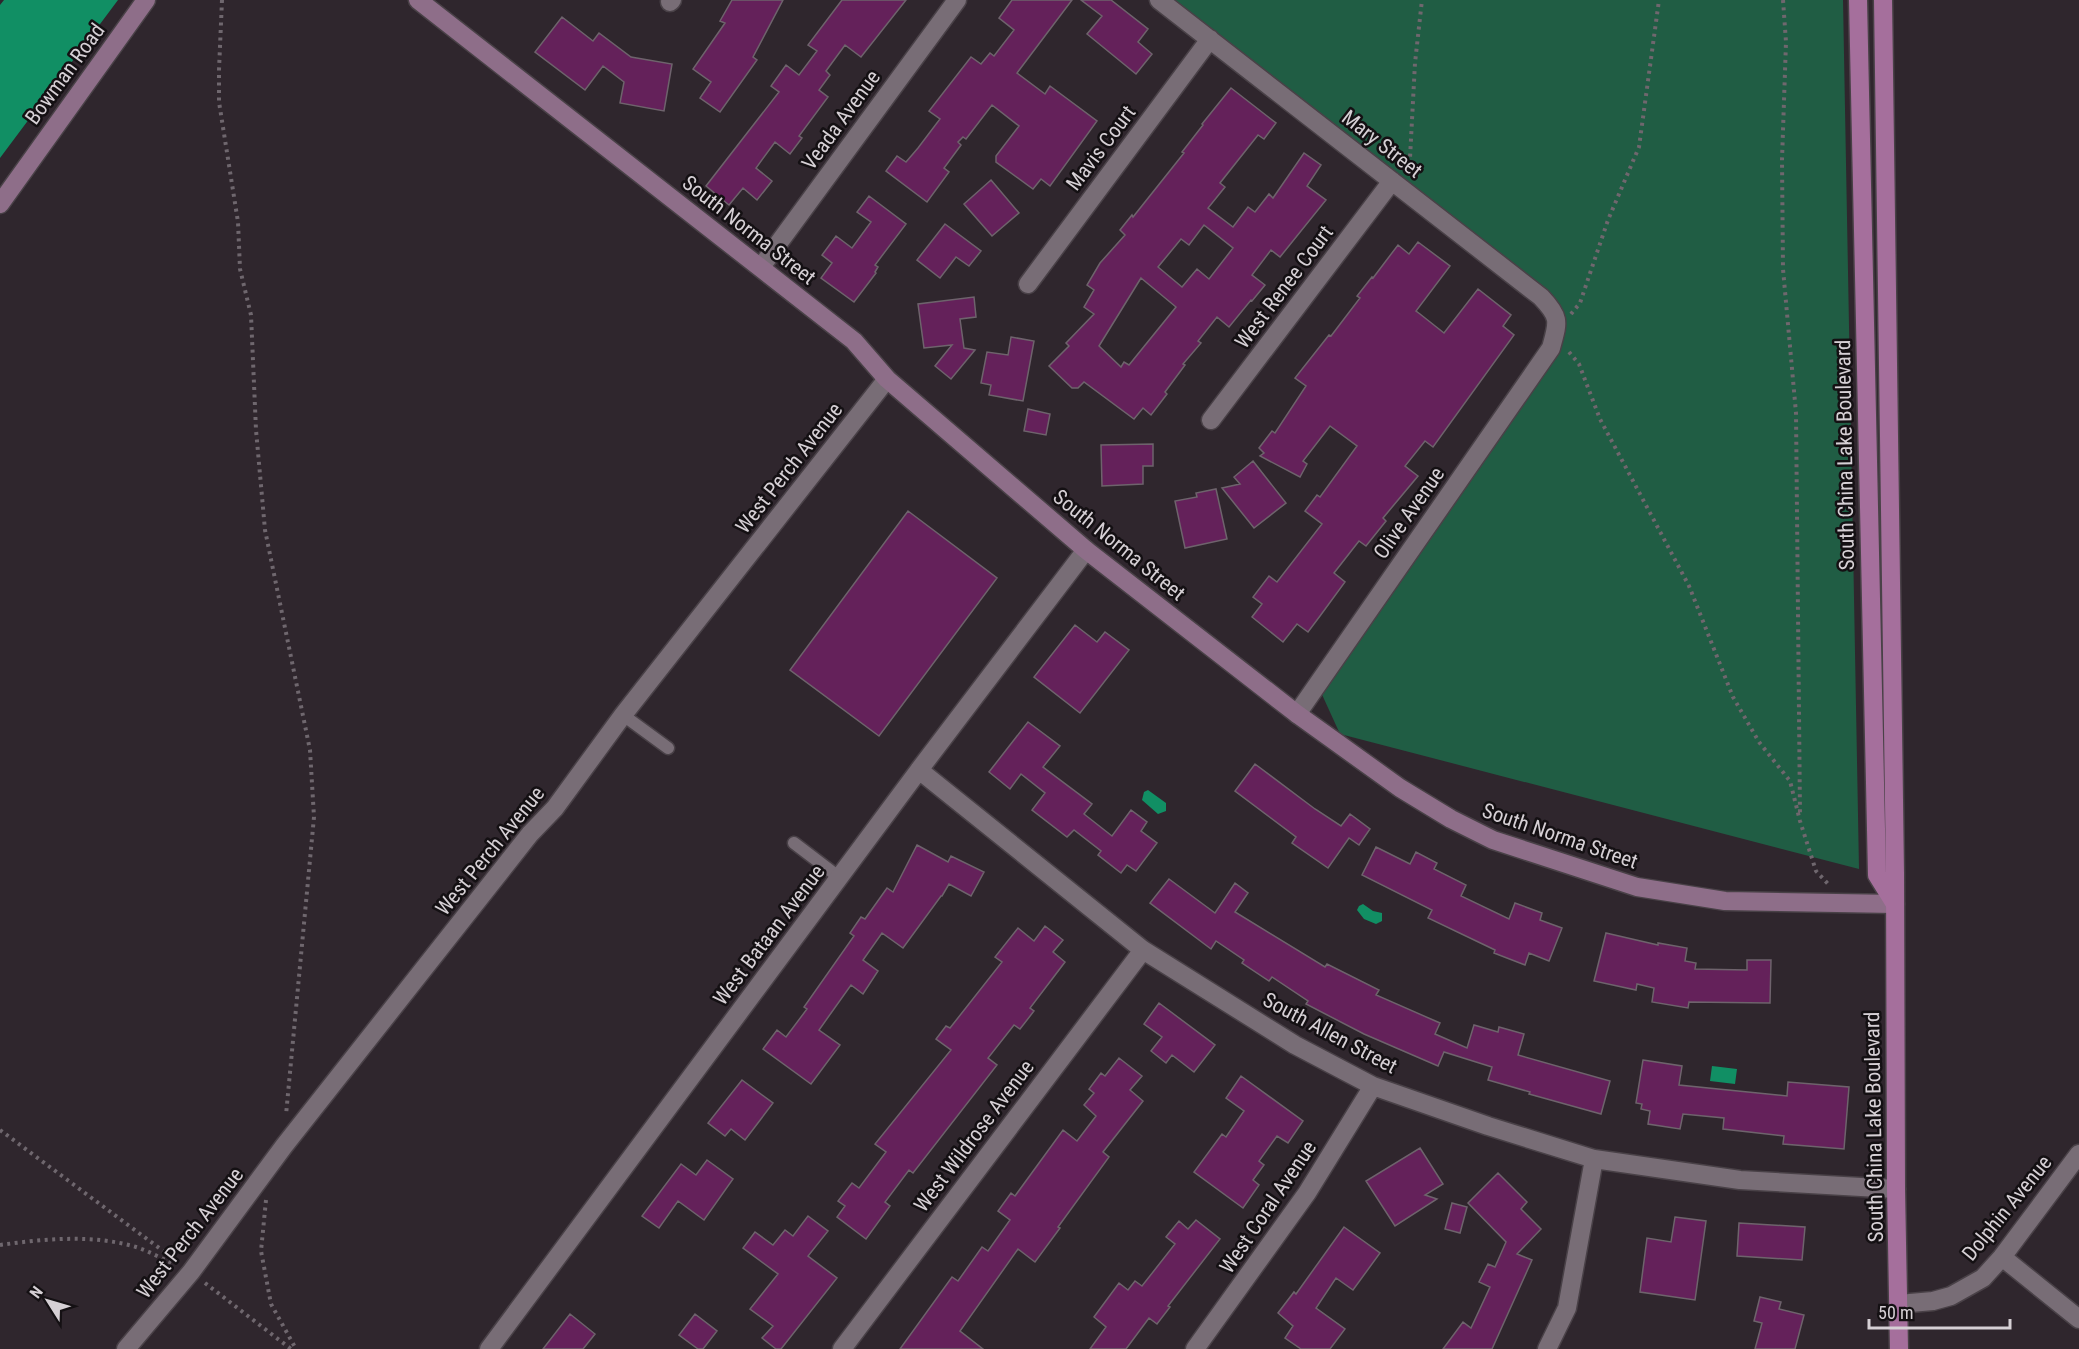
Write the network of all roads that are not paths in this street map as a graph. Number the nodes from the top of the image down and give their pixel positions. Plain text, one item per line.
1 (146, 0) edge
2 (418, 0) edge
3 (957, 0) edge
4 (1159, 0) edge
5 (1858, 0) edge
6 (1883, 0) edge
7 (1210, 39) junction
8 (1392, 181) junction
9 (0, 204) edge
10 (761, 267) junction
11 (1029, 284) dead end
12 (1554, 336) joint
13 (887, 379) junction
14 (1211, 420) dead end
15 (1086, 550) junction
16 (1297, 714) junction
17 (624, 715) junction
18 (668, 748) dead end
19 (919, 770) junction
20 (794, 843) dead end
21 (840, 878) junction
22 (1895, 904) junction
23 (1143, 950) junction
24 (1373, 1086) junction
25 (2079, 1154) edge
26 (1594, 1159) junction
27 (1896, 1189) junction
28 (2002, 1257) junction
29 (1899, 1304) junction
30 (2079, 1319) edge
31 (126, 1349) edge
32 (489, 1349) edge
33 (842, 1349) edge
34 (1195, 1349) edge
35 (1547, 1349) edge
36 (1899, 1349) edge

1 - 9 street, Bowman Road
2 - 10 street, South Norma Street
3 - 10 street, Veada Avenue
4 - 7 street, Mary Street
5 - 22 main road, South China Lake Boulevard
6 - 22 main road, South China Lake Boulevard
7 - 8 street, Mary Street
7 - 11 street, Mavis Court
8 - 12 street, Mary Street
8 - 14 street, West Renee Court
10 - 13 street, South Norma Street
12 - 16 street, Olive Avenue
13 - 15 street, South Norma Street
13 - 17 street, West Perch Avenue
15 - 16 street, South Norma Street
15 - 19 street, West Bataan Avenue
16 - 22 street, South Norma Street
17 - 18 lane
17 - 31 street, West Perch Avenue
19 - 21 street, West Bataan Avenue
19 - 23 street, South Allen Street
20 - 21 lane
21 - 32 street, West Bataan Avenue
22 - 27 main road, South China Lake Boulevard
23 - 24 street, South Allen Street
23 - 33 street, West Wildrose Avenue
24 - 26 street, South Allen Street
24 - 34 street, West Coral Avenue
25 - 28 street, Dolphin Avenue
26 - 27 street, South Allen Street
26 - 35 street
27 - 29 main road, South China Lake Boulevard
28 - 29 street, Dolphin Avenue
28 - 30 street
29 - 36 main road, South China Lake Boulevard

